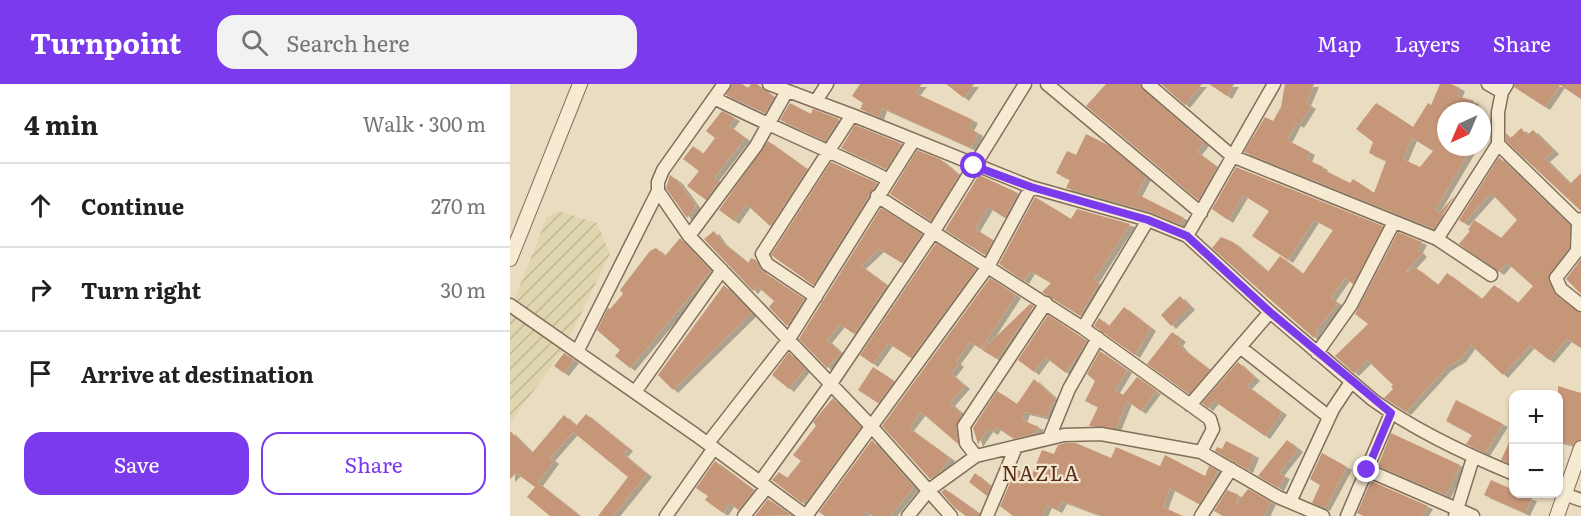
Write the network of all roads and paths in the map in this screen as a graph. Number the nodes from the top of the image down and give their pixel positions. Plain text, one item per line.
1 (580, 84) edge
2 (724, 84) edge
3 (827, 84) edge
4 (1025, 84) edge
5 (1047, 84) edge
6 (1148, 84) edge
7 (1274, 84) edge
8 (1488, 84) edge
9 (777, 86) edge
10 (1505, 88) edge
11 (714, 98) junction
12 (816, 101) junction
13 (852, 114) junction
14 (768, 126) junction
15 (914, 140) junction
16 (1498, 144) junction
17 (829, 150) junction
18 (1232, 156) junction
19 (974, 166) junction
20 (889, 180) junction
21 (1031, 187) junction
22 (658, 191) junction
23 (877, 196) junction
24 (1201, 213) junction
25 (1148, 220) junction
26 (1580, 220) edge
27 (1393, 224) junction
28 (934, 231) junction
29 (689, 236) junction
30 (1187, 236) junction
31 (1437, 239) junction
32 (510, 259) edge
33 (989, 265) junction
34 (722, 270) junction
35 (1491, 276) dead end
36 (816, 297) junction
37 (1046, 303) junction
38 (510, 305) edge
39 (1581, 305) edge
40 (1270, 312) junction
41 (1083, 328) junction
42 (1098, 338) junction
43 (789, 339) junction
44 (1240, 347) junction
45 (577, 352) junction
46 (1317, 353) junction
47 (1351, 381) junction
48 (830, 385) junction
49 (635, 392) junction
50 (1190, 405) junction
51 (1391, 413) junction
52 (1329, 417) junction
53 (872, 426) junction
54 (1048, 438) junction
55 (711, 445) junction
56 (1016, 447) junction
57 (1581, 448) edge
58 (1201, 452) junction
59 (976, 456) junction
60 (1473, 458) junction
61 (1231, 469) junction
62 (1367, 470) junction
63 (1509, 472) edge
64 (763, 485) junction
65 (1563, 488) edge
66 (929, 490) junction
67 (1563, 493) edge
68 (1560, 498) edge
69 (1581, 500) edge
70 (1290, 502) junction
71 (1456, 512) edge
72 (666, 516) edge
73 (744, 516) edge
74 (908, 516) edge
75 (951, 516) edge
76 (987, 516) edge
77 (1201, 516) edge
78 (1323, 516) edge
79 (1347, 516) edge
80 (1473, 516) edge
81 (1557, 516) edge

1 - 32 street
2 - 11 street
3 - 12 street
4 - 19 street
5 - 24 street
6 - 18 street
7 - 18 street
8 - 10 street
9 - 12 street
9 - 14 street
10 - 16 street
11 - 14 street
11 - 22 street
12 - 13 street
13 - 15 street
13 - 17 street
14 - 17 street
14 - 29 street
15 - 19 street
15 - 20 street
16 - 26 street
16 - 31 street
17 - 20 street
17 - 36 street
18 - 24 street
18 - 27 street
19 - 21 street
19 - 28 street
20 - 23 street
21 - 25 street
21 - 33 street
22 - 29 street
22 - 45 street
23 - 28 street
23 - 36 street
24 - 30 street
25 - 30 street
25 - 41 street
26 - 39 street
27 - 31 street
27 - 46 street
28 - 33 street
28 - 48 street
29 - 34 street
30 - 40 street
31 - 35 street
33 - 37 street
33 - 53 street
34 - 43 street
34 - 49 street
36 - 43 street
37 - 41 street
37 - 59 street
38 - 45 street
40 - 44 street
40 - 46 street
41 - 42 street
42 - 50 street
42 - 54 street
43 - 48 street
43 - 55 street
44 - 50 street
44 - 52 street
45 - 49 street
46 - 47 street
47 - 51 street
47 - 52 street
48 - 53 street
48 - 64 street
49 - 55 street
50 - 58 street
51 - 60 street
51 - 62 street
52 - 70 street
53 - 64 street
53 - 66 street
54 - 56 street
54 - 58 street
55 - 64 street
55 - 72 street
56 - 59 street
56 - 76 street
57 - 65 street
58 - 61 street
59 - 66 street
60 - 63 street
60 - 71 street
61 - 70 street
61 - 77 street
62 - 71 street
62 - 79 street
64 - 73 street
66 - 74 street
66 - 75 street
67 - 69 street
68 - 81 street
70 - 78 street
71 - 80 street

